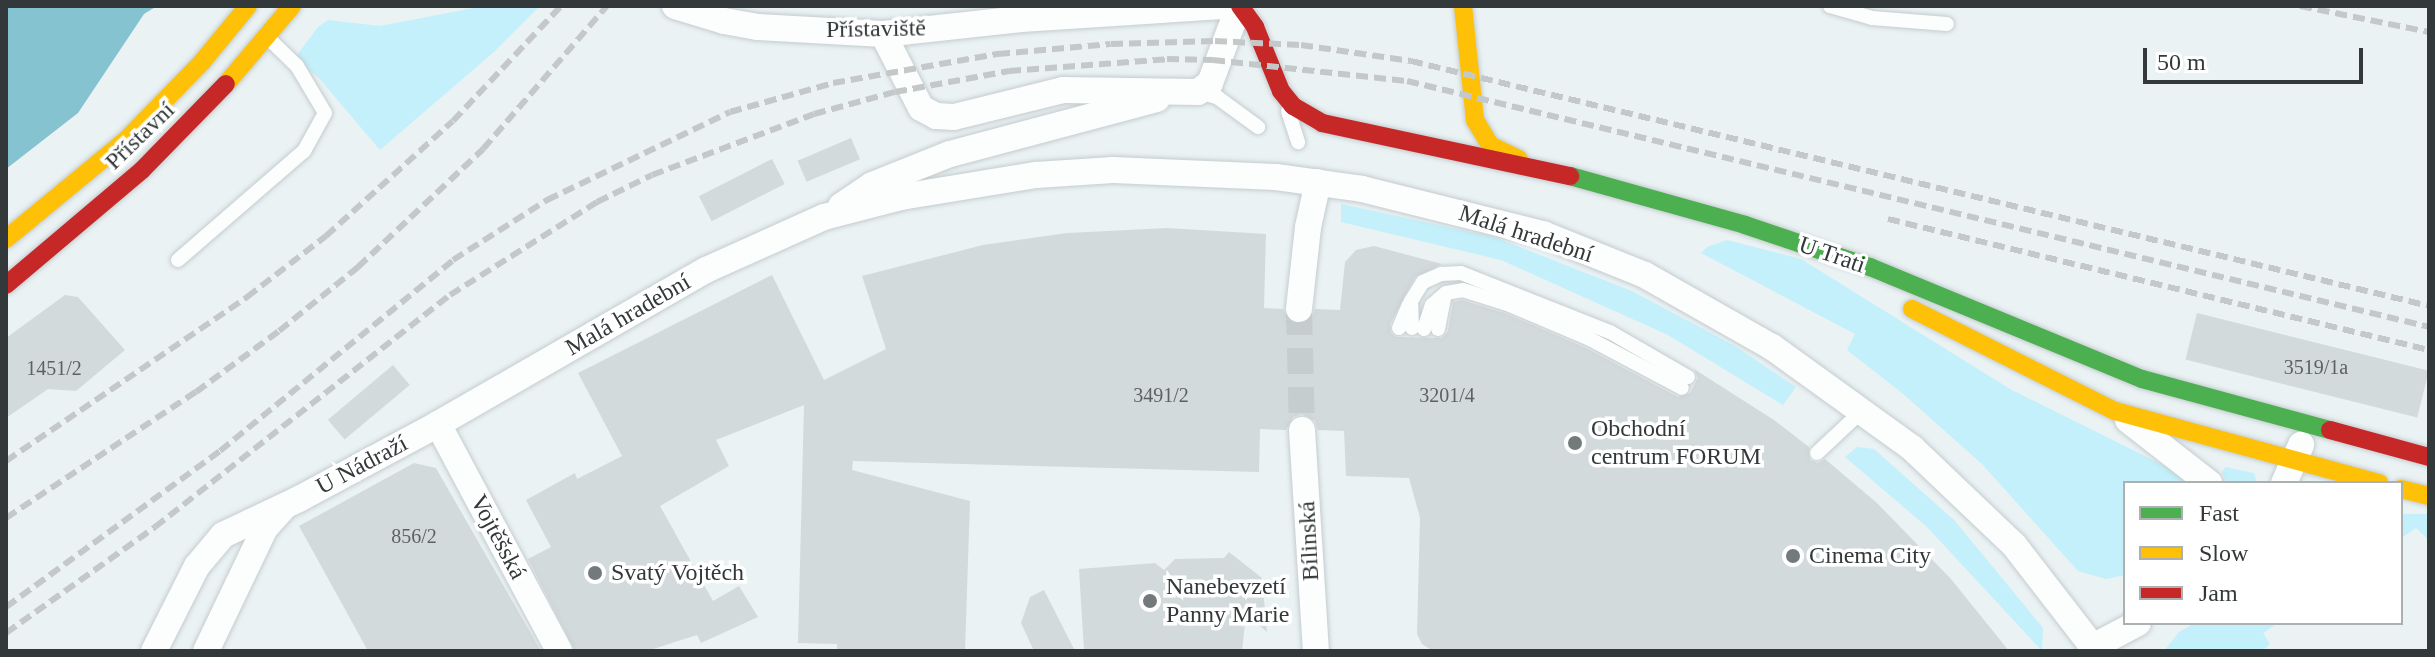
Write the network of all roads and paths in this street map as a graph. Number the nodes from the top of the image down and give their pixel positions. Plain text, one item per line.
1 (248, 6) edge
2 (292, 6) edge
3 (675, 6) edge
4 (1223, 6) edge
5 (1240, 6) edge
6 (1463, 6) edge
7 (1830, 6) edge
8 (1947, 24) dead end
9 (883, 34) junction
10 (267, 37) junction
11 (1281, 91) junction
12 (1185, 93) junction
13 (1258, 127) dead end
14 (1298, 142) dead end
15 (1544, 169) junction
16 (1318, 182) junction
17 (824, 217) junction
18 (1745, 225) junction
19 (6, 239) edge
20 (178, 260) dead end
21 (6, 285) edge
22 (1869, 288) dead end
23 (1411, 301) joint
24 (1897, 302) dead end
25 (1299, 309) tunnel mouth
26 (1863, 410) junction
27 (2115, 411) junction
28 (438, 424) junction
29 (2307, 426) junction
30 (1302, 430) tunnel mouth
31 (1817, 453) dead end
32 (2429, 457) edge
33 (2290, 473) edge
34 (2206, 481) edge
35 (2361, 481) edge
36 (2403, 490) edge
37 (2429, 496) edge
38 (2429, 503) edge
39 (285, 505) junction
40 (2403, 506) edge
41 (2135, 625) edge
42 (2093, 650) edge
43 (154, 651) edge
44 (206, 651) edge
45 (559, 651) edge
46 (1316, 651) edge

1 - 19 street, Přístavní
2 - 10 street, Přístavní
3 - 9 street, Přístaviště
4 - 9 street, Přístaviště
5 - 11 street
5 - 12 street
6 - 15 street
7 - 8 lane
9 - 12 street
10 - 20 lane
10 - 21 street, Přístavní
11 - 14 lane
11 - 15 street
12 - 13 lane
12 - 17 street, Malá hradební
15 - 18 street
16 - 17 street, Malá hradební
16 - 25 street
16 - 26 street, Malá hradební
17 - 28 street, Malá hradební
18 - 22 street, U Trati
18 - 29 street, U Trati
23 - 23 lane
24 - 27 street
26 - 31 lane
26 - 42 street, Malá hradební
27 - 33 street
27 - 34 street
28 - 39 street, U Nádraží
28 - 45 street, Vojtěšská
29 - 32 street, U Trati
29 - 33 street
30 - 46 street, Bílinská
33 - 35 street
36 - 37 street
38 - 40 street
39 - 43 street, U Nádraží
39 - 44 street, U Nádraží
41 - 42 street

